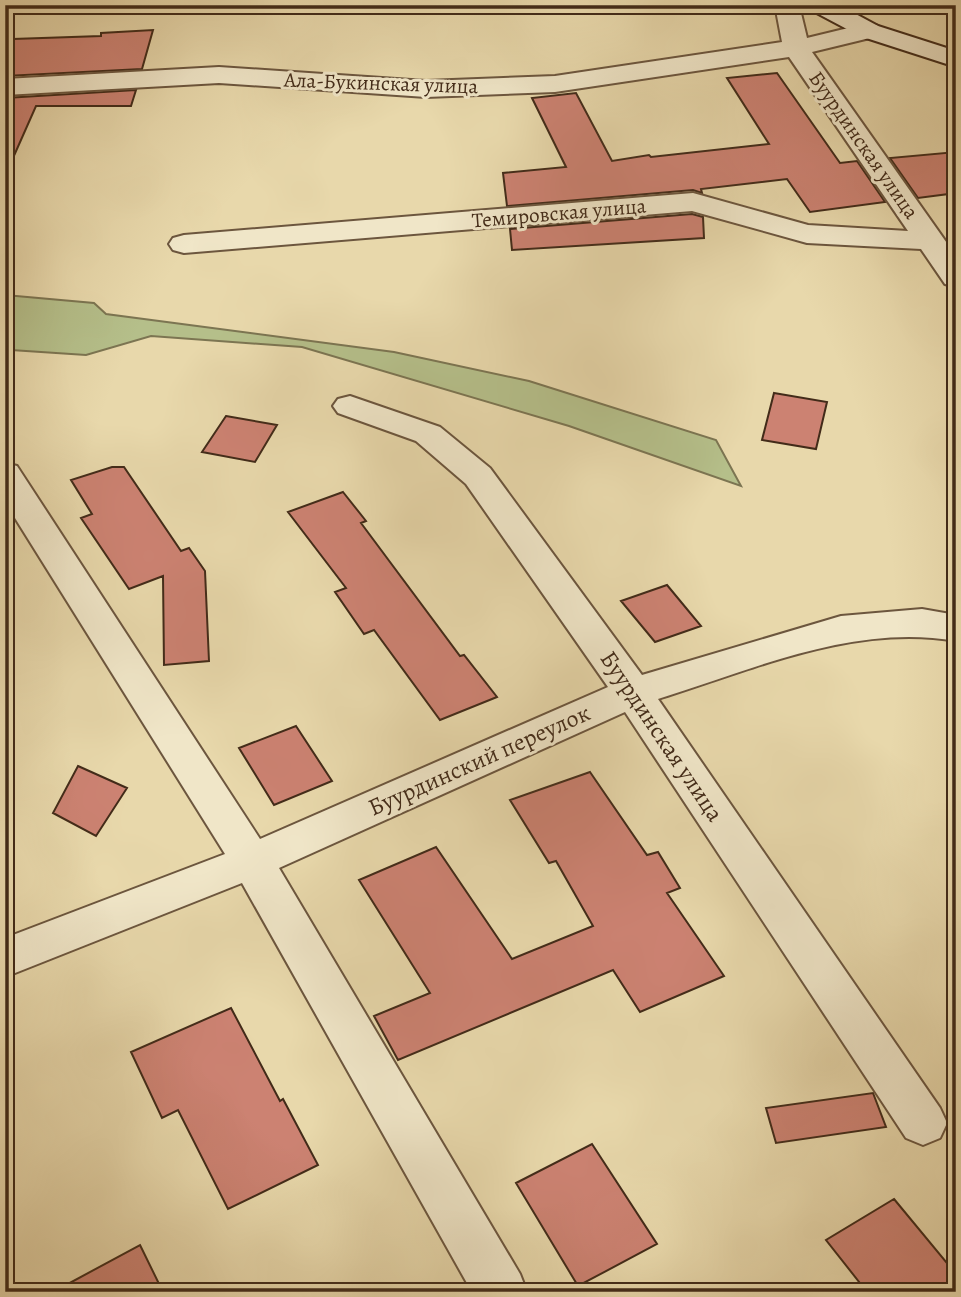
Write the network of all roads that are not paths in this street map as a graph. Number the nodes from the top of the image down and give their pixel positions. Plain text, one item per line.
1 (787, 5) edge
2 (820, 5) edge
3 (869, 31) junction
4 (796, 48) junction
5 (956, 60) edge
6 (5, 87) edge
7 (930, 241) junction
8 (184, 244) dead end
9 (956, 278) edge
10 (350, 406) dead end
11 (5, 474) edge
12 (956, 628) edge
13 (633, 692) junction
14 (252, 861) junction
15 (5, 958) edge
16 (923, 1123) dead end
17 (501, 1292) edge

1 - 4 street, Буурдинская улица
2 - 3 street
3 - 4 street
3 - 5 street
4 - 6 street, Ала-Букинская улица
4 - 7 street, Буурдинская улица
7 - 8 street, Темировская улица
7 - 9 street, Буурдинская улица
10 - 13 street, Буурдинская улица
11 - 14 street
12 - 13 street, Буурдинский переулок
13 - 14 street, Буурдинский переулок
13 - 16 street, Буурдинская улица
14 - 15 street, Буурдинский переулок
14 - 17 street

